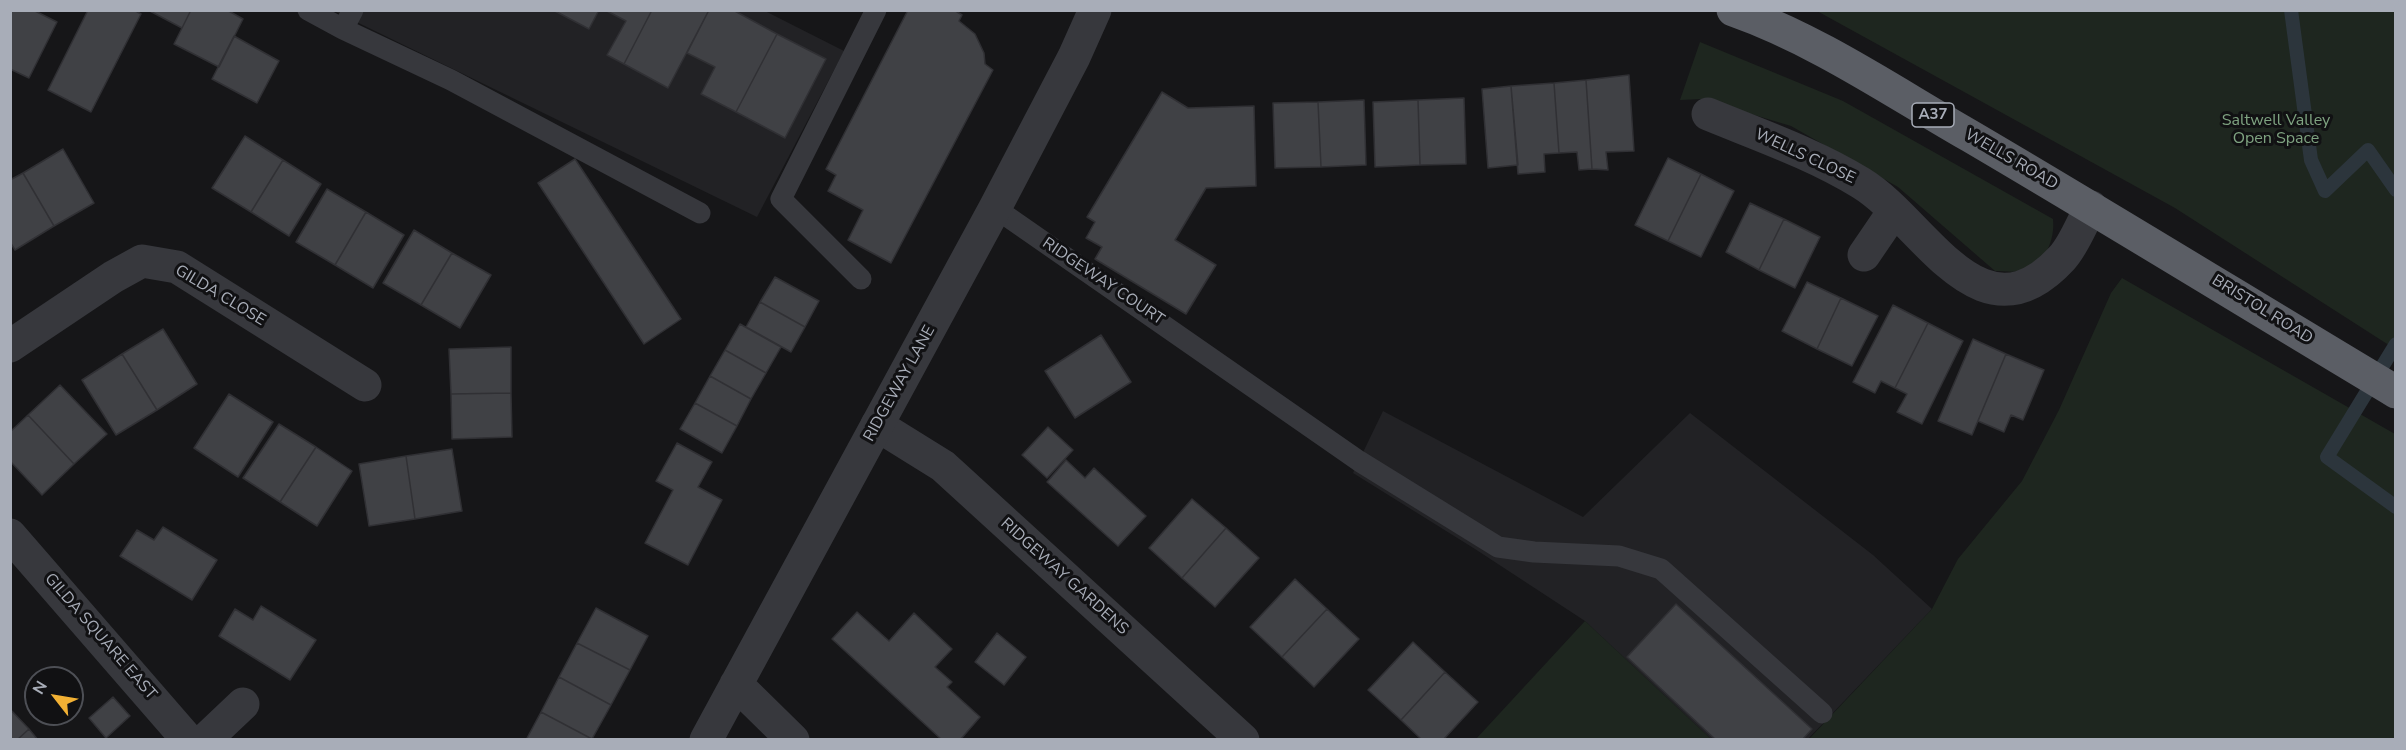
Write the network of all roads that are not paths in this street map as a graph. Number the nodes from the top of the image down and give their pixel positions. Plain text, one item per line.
1 (308, 10) edge
2 (876, 10) edge
3 (1095, 10) edge
4 (1734, 10) edge
5 (348, 20) edge
6 (1708, 114) dead end
7 (2091, 207) junction
8 (995, 208) junction
9 (1894, 211) junction
10 (700, 213) dead end
11 (2128, 228) joint
12 (1864, 255) dead end
13 (861, 279) dead end
14 (10, 346) edge
15 (365, 385) dead end
16 (2396, 392) edge
17 (877, 425) junction
18 (10, 535) edge
19 (736, 684) junction
20 (243, 704) dead end
21 (1822, 713) dead end
22 (188, 740) edge
23 (205, 740) edge
24 (705, 740) edge
25 (792, 740) edge
26 (1243, 740) edge

1 - 5 lane
2 - 13 lane
3 - 8 street, RIDGEWAY LANE
4 - 7 highway, WELLS ROAD / A37
5 - 10 lane
6 - 9 street, WELLS CLOSE
7 - 9 street, WELLS CLOSE
7 - 11 highway, WELLS ROAD / A37
8 - 17 street, RIDGEWAY LANE
8 - 21 lane, RIDGEWAY COURT
9 - 12 street
11 - 16 highway, BRISTOL ROAD / A37
14 - 15 street, GILDA CLOSE
17 - 19 street, RIDGEWAY LANE
17 - 26 street, RIDGEWAY GARDENS
18 - 22 street, GILDA SQUARE EAST
19 - 24 street, RIDGEWAY LANE
19 - 25 street
20 - 23 street

